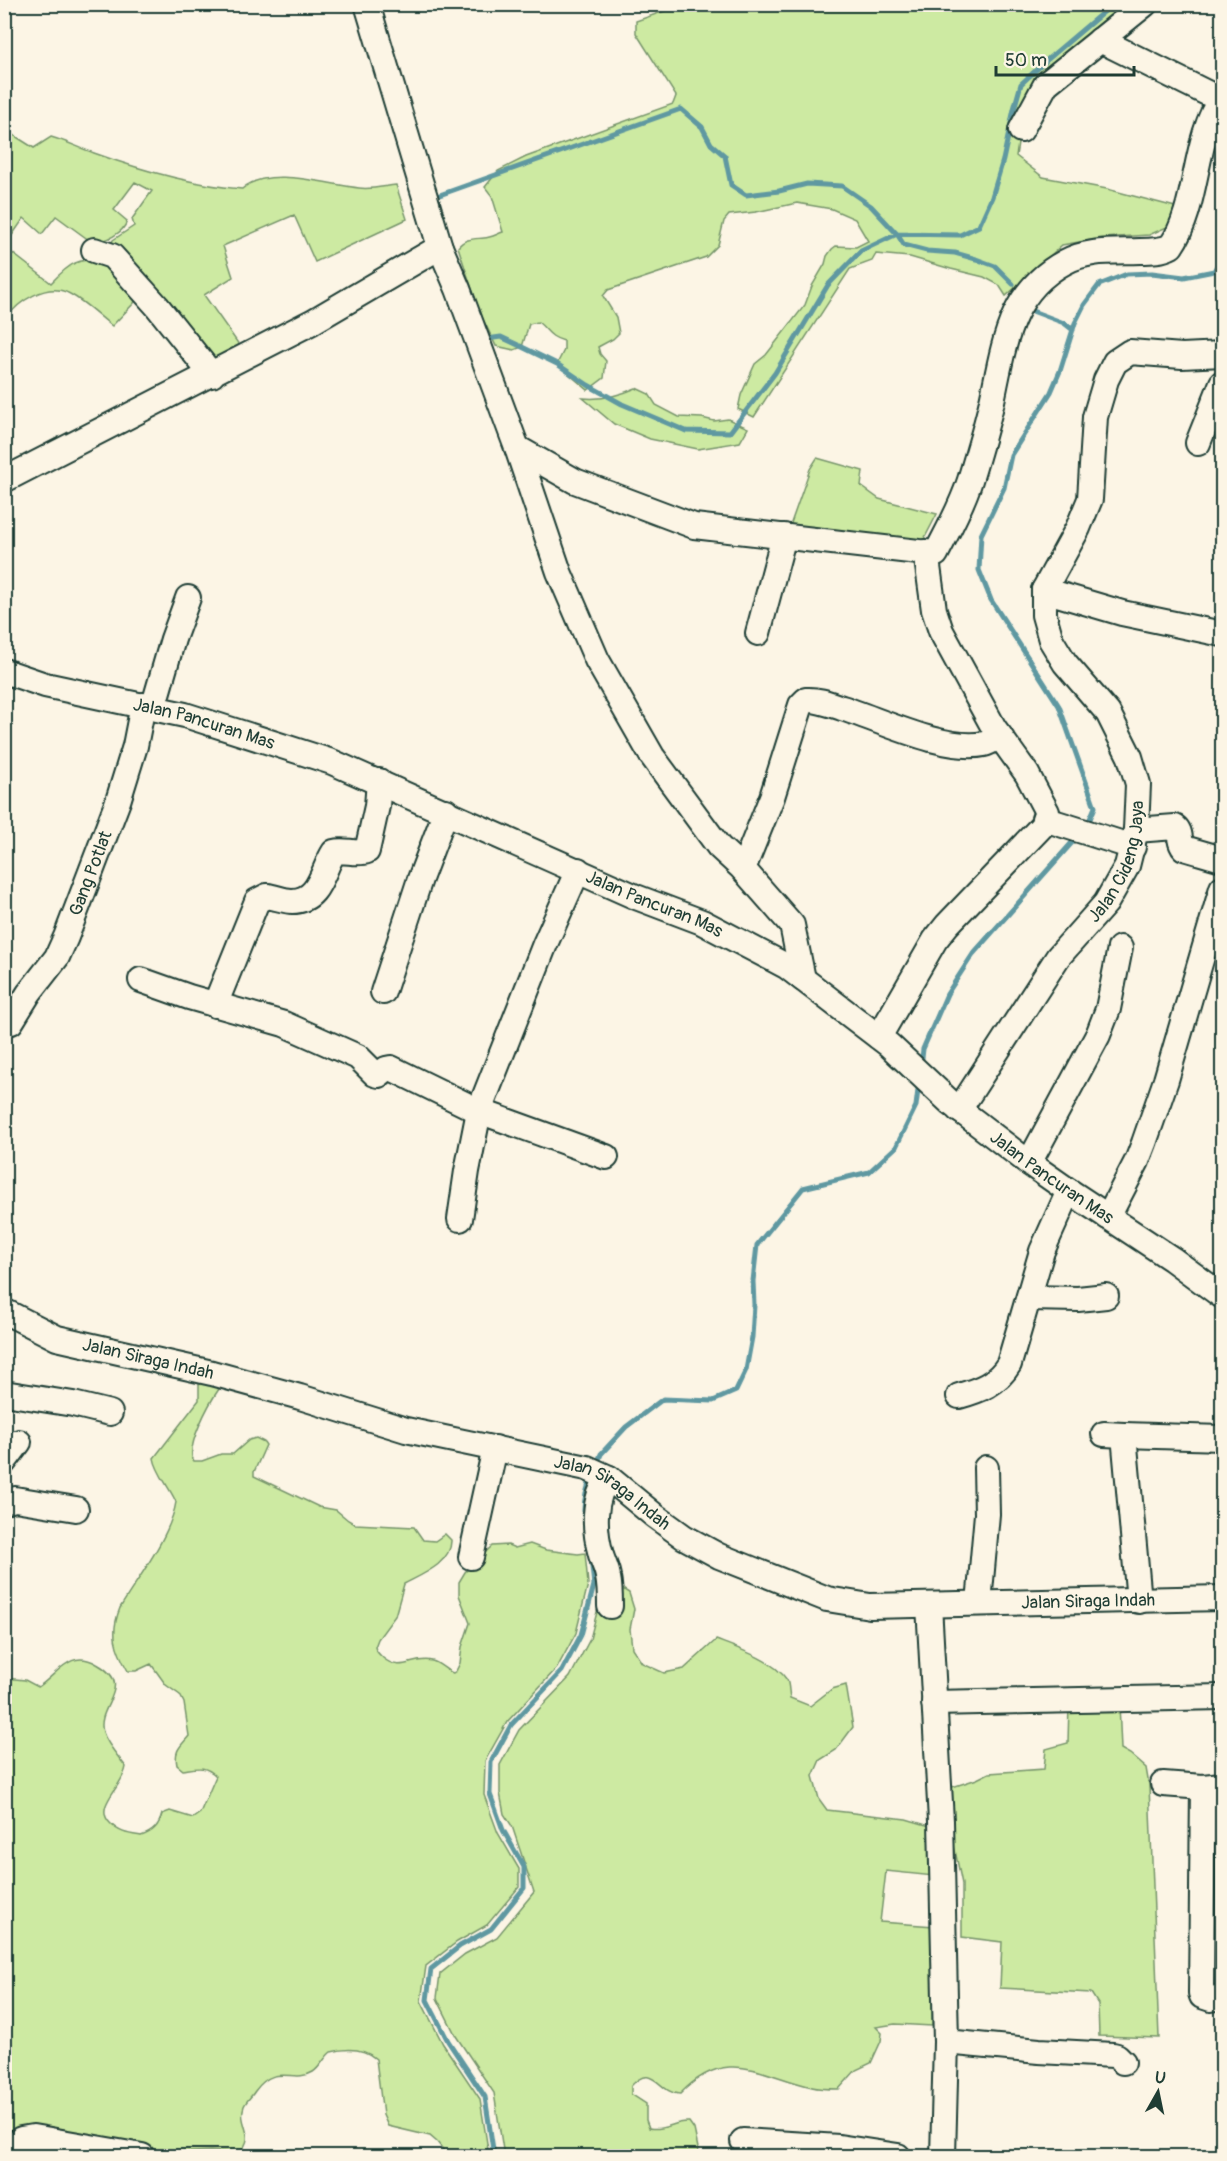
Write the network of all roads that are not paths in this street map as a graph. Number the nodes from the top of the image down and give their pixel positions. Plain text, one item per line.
1 (367, 4) edge
2 (1145, 4) edge
3 (1100, 40) junction
4 (1222, 99) edge
5 (1021, 130) dead end
6 (440, 247) junction
7 (94, 250) dead end
8 (1222, 354) edge
9 (212, 375) junction
10 (1222, 383) edge
11 (1198, 443) dead end
12 (517, 448) junction
13 (4, 480) edge
14 (784, 536) junction
15 (926, 552) junction
16 (1044, 590) junction
17 (188, 598) dead end
18 (758, 633) dead end
19 (1222, 634) edge
20 (4, 671) edge
21 (148, 706) junction
22 (1000, 736) junction
23 (379, 781) junction
24 (446, 811) junction
25 (1044, 819) junction
26 (1135, 839) junction
27 (1222, 859) edge
28 (743, 869) junction
29 (578, 870) junction
30 (1222, 888) edge
31 (1218, 917) edge
32 (1120, 948) dead end
33 (803, 979) junction
34 (141, 980) dead end
35 (382, 992) dead end
36 (215, 1005) junction
37 (4, 1021) edge
38 (879, 1037) junction
39 (955, 1107) junction
40 (479, 1111) junction
41 (606, 1157) dead end
42 (1029, 1163) junction
43 (1069, 1191) junction
44 (1108, 1217) junction
45 (460, 1219) dead end
46 (1106, 1296) dead end
47 (1222, 1296) edge
48 (1029, 1298) junction
49 (4, 1311) edge
50 (4, 1393) edge
51 (959, 1396) dead end
52 (110, 1413) dead end
53 (1222, 1438) edge
54 (19, 1442) dead end
55 (495, 1448) junction
56 (4, 1462) edge
57 (986, 1468) dead end
58 (601, 1474) junction
59 (4, 1502) edge
60 (76, 1509) dead end
61 (471, 1557) dead end
62 (1222, 1598) edge
63 (1139, 1601) junction
64 (979, 1603) junction
65 (929, 1605) junction
66 (610, 1606) dead end
67 (1222, 1697) edge
68 (934, 1703) junction
69 (1163, 1784) dead end
70 (1213, 1786) edge
71 (1222, 1997) edge
72 (946, 2042) junction
73 (1123, 2062) dead end
74 (743, 2141) dead end
75 (7, 2157) edge
76 (142, 2157) edge
77 (898, 2157) edge
78 (943, 2157) edge

1 - 6 street
2 - 3 street
3 - 4 street
3 - 5 street
4 - 15 street
6 - 9 street
6 - 12 street
7 - 9 street
8 - 16 street
9 - 13 street
10 - 11 street
12 - 14 street
12 - 28 street
14 - 15 street
14 - 18 street
15 - 22 street
16 - 19 street
16 - 26 street, Jalan Cideng Jaya
17 - 21 street
20 - 21 street, Jalan Pancuran Mas
21 - 23 street, Jalan Pancuran Mas
21 - 37 street, Gang Potlat
22 - 25 street
22 - 28 street
23 - 24 street, Jalan Pancuran Mas
23 - 36 street
24 - 29 street, Jalan Pancuran Mas
24 - 35 street
25 - 26 street
25 - 38 street
26 - 27 street
26 - 39 street, Jalan Cideng Jaya
28 - 33 street
29 - 33 street, Jalan Pancuran Mas
29 - 40 street
30 - 31 street
31 - 44 street
32 - 42 street
33 - 38 street, Jalan Pancuran Mas
34 - 36 street
36 - 40 street
38 - 39 street, Jalan Pancuran Mas
39 - 42 street, Jalan Pancuran Mas
40 - 41 street
40 - 45 street
42 - 43 street, Jalan Pancuran Mas
43 - 44 street, Jalan Pancuran Mas
43 - 48 street
44 - 47 street, Jalan Pancuran Mas
46 - 48 street
48 - 51 street
49 - 55 street, Jalan Siraga Indah
50 - 52 street
53 - 63 street
54 - 56 street
55 - 58 street, Jalan Siraga Indah
55 - 61 street
57 - 64 street
58 - 65 street, Jalan Siraga Indah
58 - 66 street
59 - 60 street
62 - 63 street, Jalan Siraga Indah
63 - 64 street, Jalan Siraga Indah
64 - 65 street, Jalan Siraga Indah
65 - 68 street
67 - 68 street
68 - 72 street
69 - 70 street
70 - 71 street
72 - 73 street
72 - 78 street
74 - 77 street
75 - 76 street

